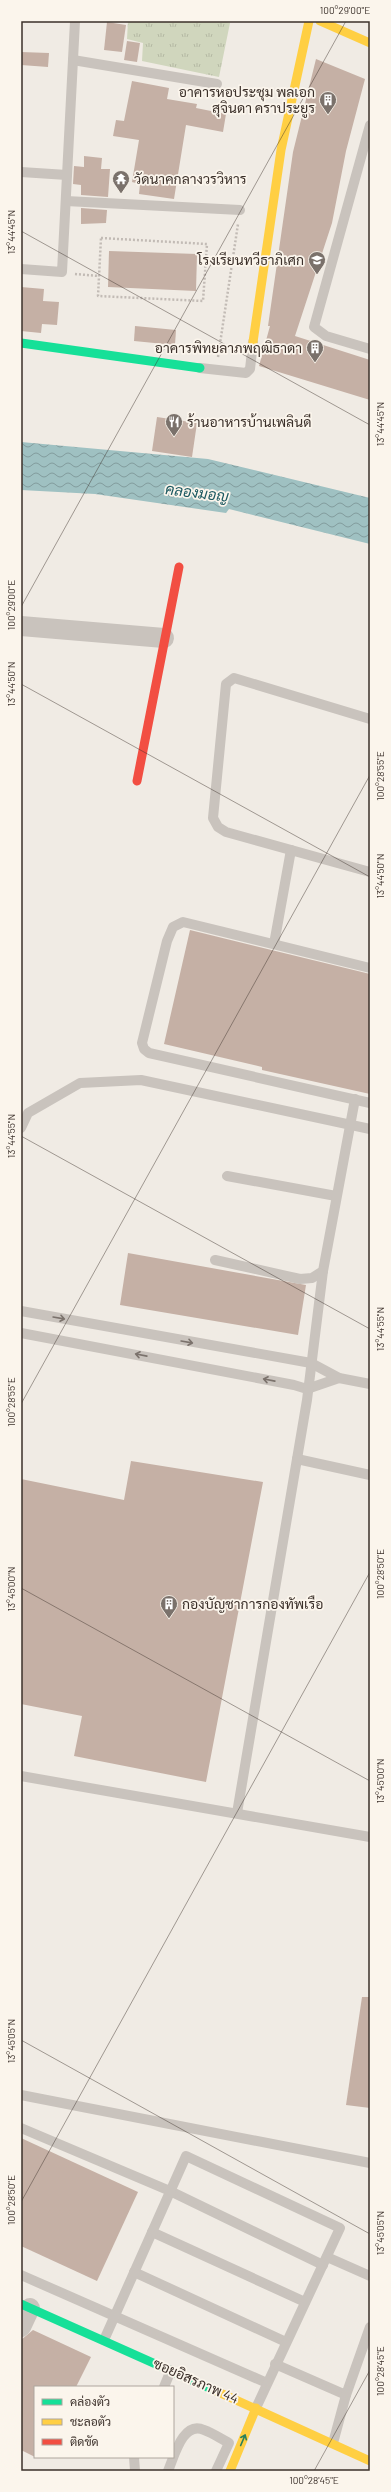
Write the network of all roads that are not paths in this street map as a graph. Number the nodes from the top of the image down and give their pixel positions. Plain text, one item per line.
1 (75, 21) edge
2 (309, 21) edge
3 (320, 21) edge
4 (370, 43) edge
5 (73, 60) junction
6 (217, 84) dead end
7 (370, 125) edge
8 (367, 148) edge
9 (21, 172) edge
10 (67, 175) junction
11 (66, 200) junction
12 (240, 210) road end
13 (21, 269) edge
14 (253, 342) joint
15 (21, 343) edge
16 (370, 349) edge
17 (200, 368) joint
18 (179, 567) dead end
19 (21, 626) edge
20 (164, 638) junction
21 (370, 719) edge
22 (137, 781) dead end
23 (291, 850) junction
24 (370, 872) edge
25 (274, 944) junction
26 (370, 968) edge
27 (355, 1099) junction
28 (370, 1103) edge
29 (348, 1125) junction
30 (21, 1128) edge
31 (370, 1129) edge
32 (227, 1176) dead end
33 (336, 1196) junction
34 (215, 1260) dead end
35 (323, 1271) junction
36 (21, 1311) edge
37 (21, 1333) edge
38 (311, 1363) junction
39 (339, 1378) junction
40 (370, 1384) edge
41 (307, 1389) junction
42 (297, 1459) junction
43 (370, 1475) edge
44 (21, 1776) edge
45 (237, 1813) junction
46 (370, 1837) edge
47 (21, 2095) edge
48 (21, 2128) edge
49 (370, 2163) edge
50 (170, 2191) junction
51 (152, 2232) junction
52 (325, 2261) junction
53 (134, 2272) junction
54 (21, 2275) edge
55 (370, 2276) edge
56 (305, 2302) junction
57 (26, 2306) edge
58 (114, 2316) junction
59 (21, 2327) edge
60 (370, 2327) edge
61 (104, 2340) junction
62 (286, 2342) junction
63 (275, 2364) junction
64 (171, 2370) junction
65 (267, 2383) junction
66 (164, 2386) edge
67 (346, 2395) junction
68 (256, 2408) junction
69 (333, 2443) junction
70 (174, 2457) edge
71 (134, 2458) edge
72 (174, 2458) edge
73 (370, 2461) edge
74 (135, 2471) edge
75 (168, 2471) edge
76 (216, 2471) edge
77 (230, 2471) edge

1 - 5 lane
2 - 14 street
3 - 4 street
5 - 6 lane
5 - 10 lane
7 - 8 lane
8 - 16 lane
9 - 10 lane
10 - 11 lane
11 - 12 lane
11 - 13 lane
14 - 17 lane
15 - 17 street
18 - 20 street
19 - 20 street
20 - 22 street
21 - 23 lane
23 - 24 lane
23 - 25 lane
25 - 26 lane
25 - 27 lane
27 - 28 lane
27 - 29 lane
29 - 30 lane
29 - 31 lane
29 - 33 lane
32 - 33 lane
33 - 35 lane
34 - 35 lane
35 - 38 lane
36 -> 38 lane
41 -> 37 lane
38 - 39 lane
38 - 41 lane
39 - 40 lane
39 - 41 lane
41 - 42 lane
42 - 43 lane
42 - 45 lane
44 - 45 lane
45 - 46 lane
47 - 49 lane
48 - 50 lane
50 - 51 lane
50 - 52 lane
50 - 52 lane
51 - 53 lane
51 - 56 lane
52 - 55 lane
52 - 56 lane
53 - 58 lane
53 - 62 lane
54 - 58 lane
56 - 62 lane
57 - 59 street
57 - 61 street, ซอยอิสรภาพ 44
58 - 61 lane
58 - 65 lane
60 - 67 lane
61 - 64 street, ซอยอิสรภาพ 44
62 - 63 lane
63 - 65 lane
63 - 67 lane
64 - 66 lane
64 - 68 street, ซอยอิสรภาพ 44
65 - 68 lane
67 - 69 lane
68 - 69 street, ซอยอิสรภาพ 44
77 -> 68 street
69 - 73 street, ซอยอิสรภาพ 44
70 - 76 lane
71 - 74 lane
72 - 75 lane

